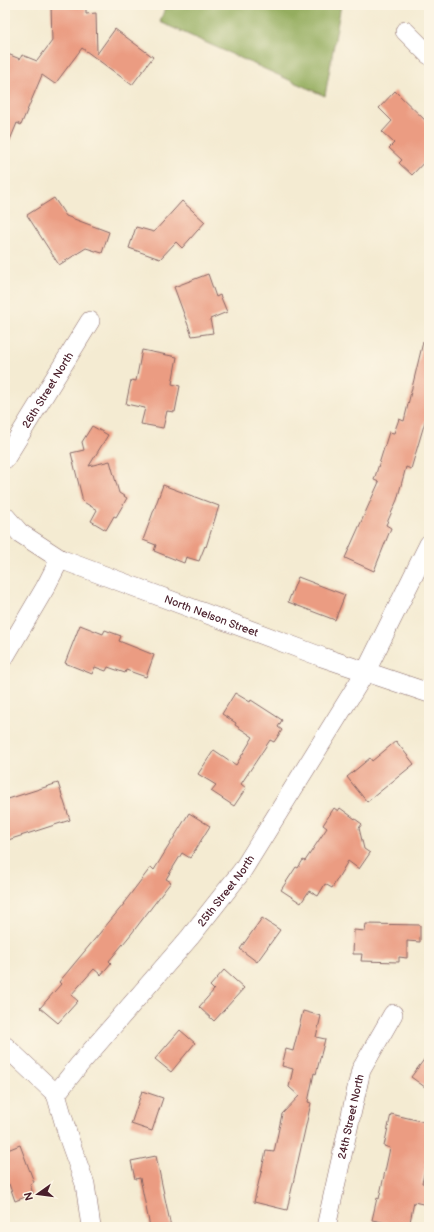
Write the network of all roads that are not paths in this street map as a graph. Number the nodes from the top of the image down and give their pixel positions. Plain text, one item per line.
1 (406, 31) dead end
2 (429, 55) edge
3 (90, 321) dead end
4 (5, 459) edge
5 (5, 516) edge
6 (429, 544) edge
7 (60, 559) junction
8 (5, 656) edge
9 (366, 671) junction
10 (429, 693) edge
11 (394, 1014) dead end
12 (5, 1046) edge
13 (56, 1094) junction
14 (91, 1227) edge
15 (326, 1227) edge

1 - 2 street
3 - 4 street, 26th Street North
5 - 7 street, North Nelson Street
6 - 9 street, 25th Street North
7 - 8 street
7 - 9 street, North Nelson Street
9 - 10 street, North Nelson Street
9 - 13 street, 25th Street North
11 - 15 street, 24th Street North
12 - 13 street
13 - 14 street

